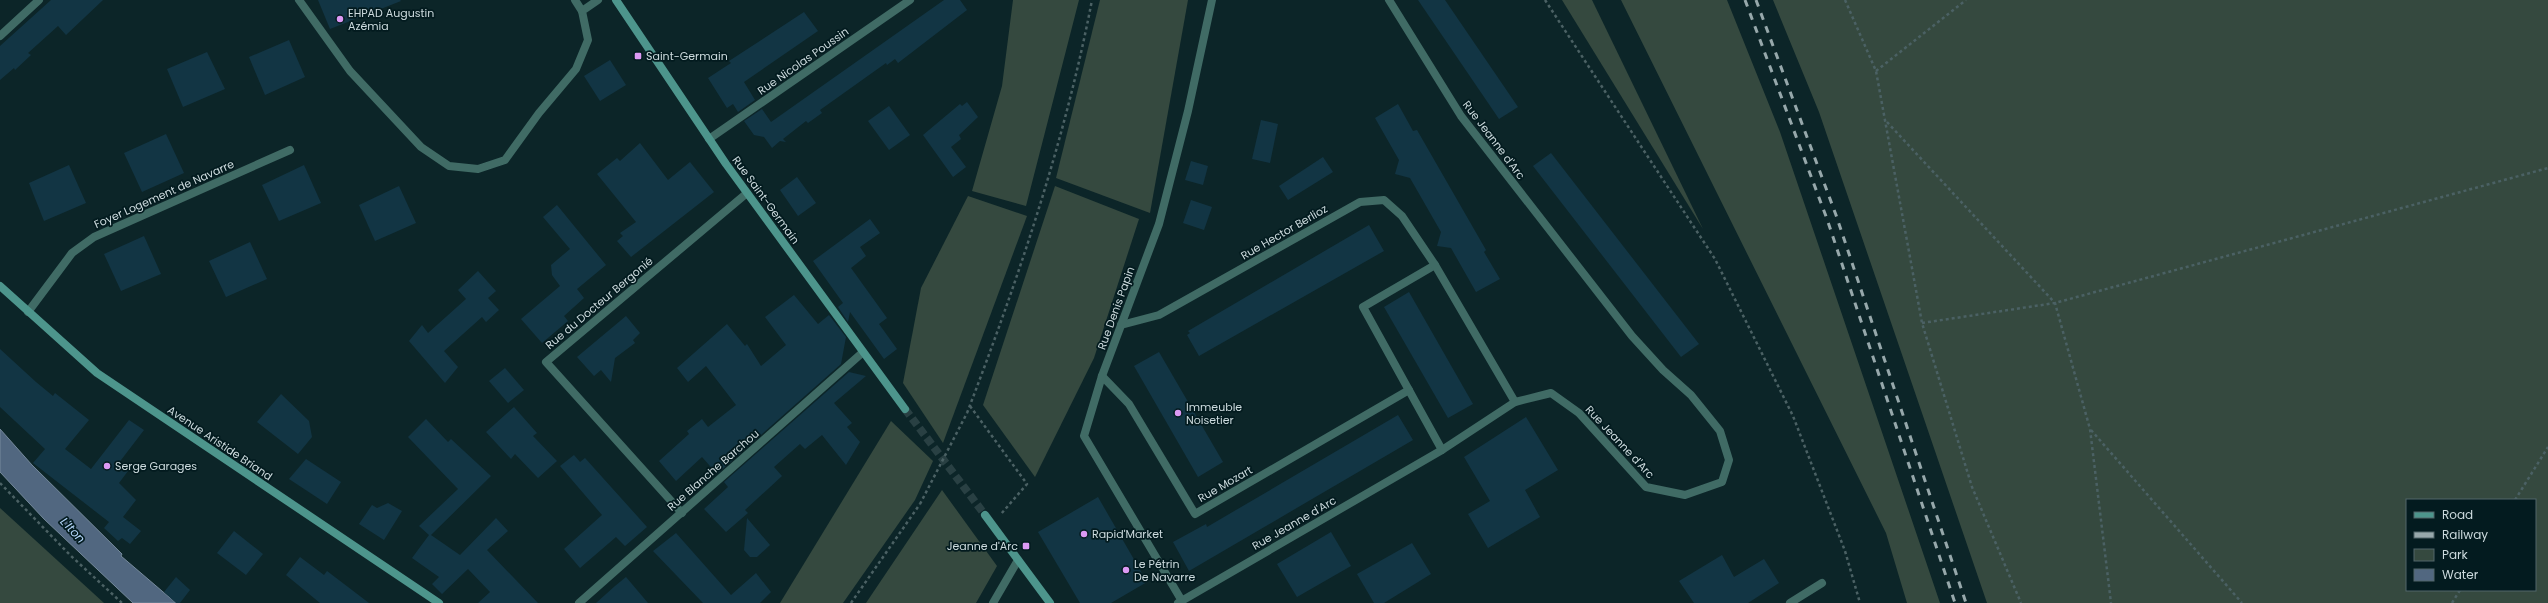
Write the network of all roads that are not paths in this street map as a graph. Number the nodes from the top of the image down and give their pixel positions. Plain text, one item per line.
1 (39, 0) edge
2 (299, 0) edge
3 (575, 0) edge
4 (598, 0) edge
5 (616, 0) edge
6 (910, 0) edge
7 (1212, 0) edge
8 (1389, 0) edge
9 (582, 11) junction
10 (0, 36) edge
11 (709, 139) junction
12 (290, 150) dead end
13 (747, 193) junction
14 (1435, 265) junction
15 (0, 286) edge
16 (28, 312) junction
17 (1121, 325) junction
18 (862, 353) junction
19 (1102, 376) junction
20 (1410, 390) junction
21 (1515, 402) junction
22 (905, 409) tunnel mouth
23 (1442, 450) junction
24 (682, 513) junction
25 (985, 515) tunnel mouth
26 (1018, 560) junction
27 (1822, 583) dead end
28 (1180, 602) edge
29 (439, 603) edge
30 (579, 603) edge
31 (993, 603) edge
32 (1050, 603) edge
33 (1790, 603) edge

1 - 10 street
2 - 9 street
3 - 9 street
4 - 9 street
5 - 11 street, Rue Saint-Germain
6 - 11 street, Rue Nicolas Poussin
7 - 17 street, Rue Denis Papin
8 - 21 street, Rue Jeanne d'Arc
11 - 13 street, Rue Saint-Germain
12 - 16 street, Foyer Logement de Navarre
13 - 18 street, Rue Saint-Germain
13 - 24 street, Rue du Docteur Bergonié
14 - 17 street, Rue Hector Berlioz
14 - 20 street
14 - 21 street
15 - 16 street, Avenue Aristide Briand
16 - 29 street, Avenue Aristide Briand
17 - 19 street, Rue Denis Papin
18 - 22 street, Rue Saint-Germain
18 - 24 street, Rue Blanche Barchou
19 - 20 street, Rue Mozart
19 - 28 street, Rue Denis Papin
20 - 23 street
21 - 23 street, Rue Jeanne d'Arc
23 - 28 street, Rue Jeanne d'Arc
24 - 30 street, Rue Blanche Barchou
25 - 26 street
26 - 31 street
26 - 32 street
27 - 33 street

